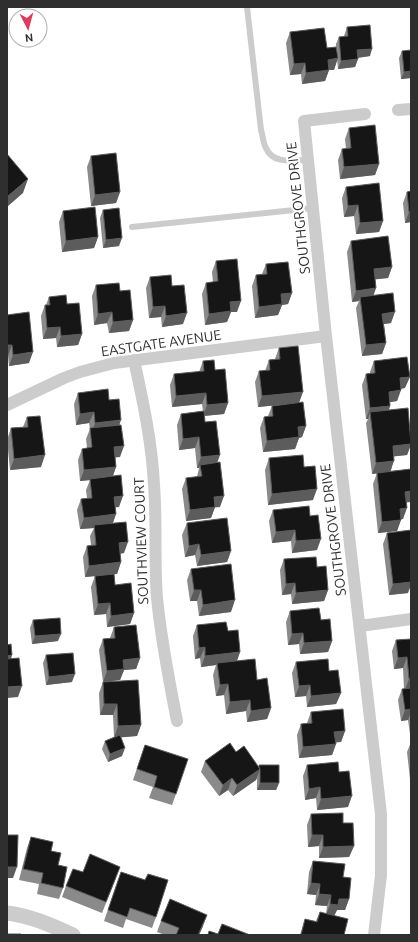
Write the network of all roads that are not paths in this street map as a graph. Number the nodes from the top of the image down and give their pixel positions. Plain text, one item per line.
1 (247, 7) edge
2 (411, 109) edge
3 (398, 110) dead end
4 (365, 114) dead end
5 (308, 160) junction
6 (313, 208) junction
7 (132, 227) dead end
8 (326, 336) junction
9 (134, 360) junction
10 (7, 405) edge
11 (411, 619) edge
12 (360, 626) junction
13 (177, 721) dead end
14 (7, 913) edge
15 (64, 933) edge
16 (374, 935) edge

1 - 5 lane
2 - 3 street
4 - 5 street, SOUTHGROVE DRIVE
5 - 6 street, SOUTHGROVE DRIVE
6 - 7 lane
6 - 8 street, SOUTHGROVE DRIVE
8 - 9 street, EASTGATE AVENUE
8 - 12 street, SOUTHGROVE DRIVE
9 - 10 street, EASTGATE AVENUE
9 - 13 street, SOUTHVIEW COURT
11 - 12 street
12 - 16 street, SOUTHGROVE DRIVE
14 - 15 street

